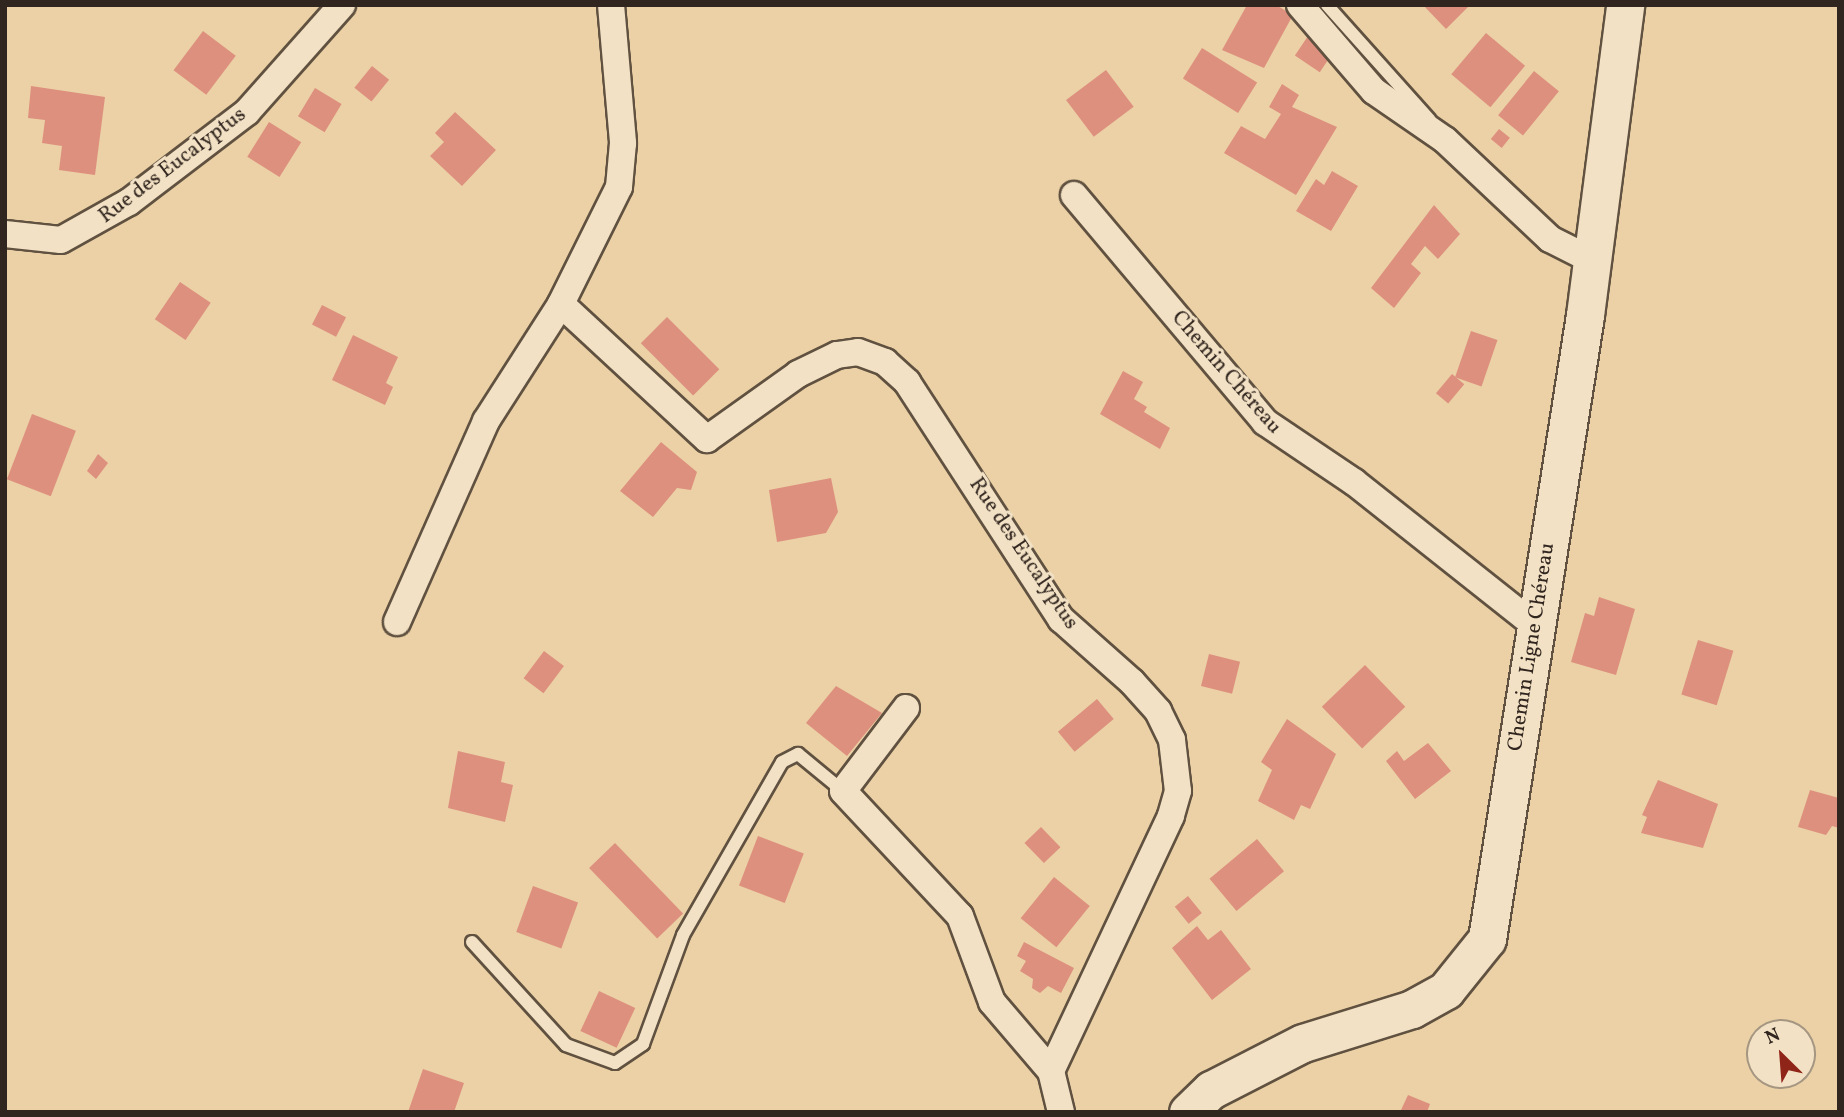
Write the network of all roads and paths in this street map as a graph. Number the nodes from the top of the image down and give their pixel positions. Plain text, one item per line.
1 (342, 5) edge
2 (611, 5) edge
3 (1300, 5) edge
4 (1327, 5) edge
5 (1625, 5) edge
6 (1445, 139) junction
7 (1074, 195) dead end
8 (5, 234) edge
9 (1592, 260) junction
10 (561, 304) junction
11 (397, 622) dead end
12 (1536, 626) junction
13 (906, 708) dead end
14 (843, 790) junction
15 (472, 942) dead end
16 (1051, 1071) junction
17 (1061, 1112) edge
18 (1188, 1112) edge

1 - 8 street, Rue des Eucalyptus
2 - 10 street
3 - 6 street
4 - 6 lane
5 - 9 street, Chemin Ligne Chéreau
6 - 9 street
7 - 12 street, Chemin Chéreau
9 - 12 street, Chemin Ligne Chéreau
10 - 11 street
10 - 16 street, Rue des Eucalyptus
12 - 18 street, Chemin Ligne Chéreau
13 - 14 street
14 - 15 lane
14 - 16 street
16 - 17 street

